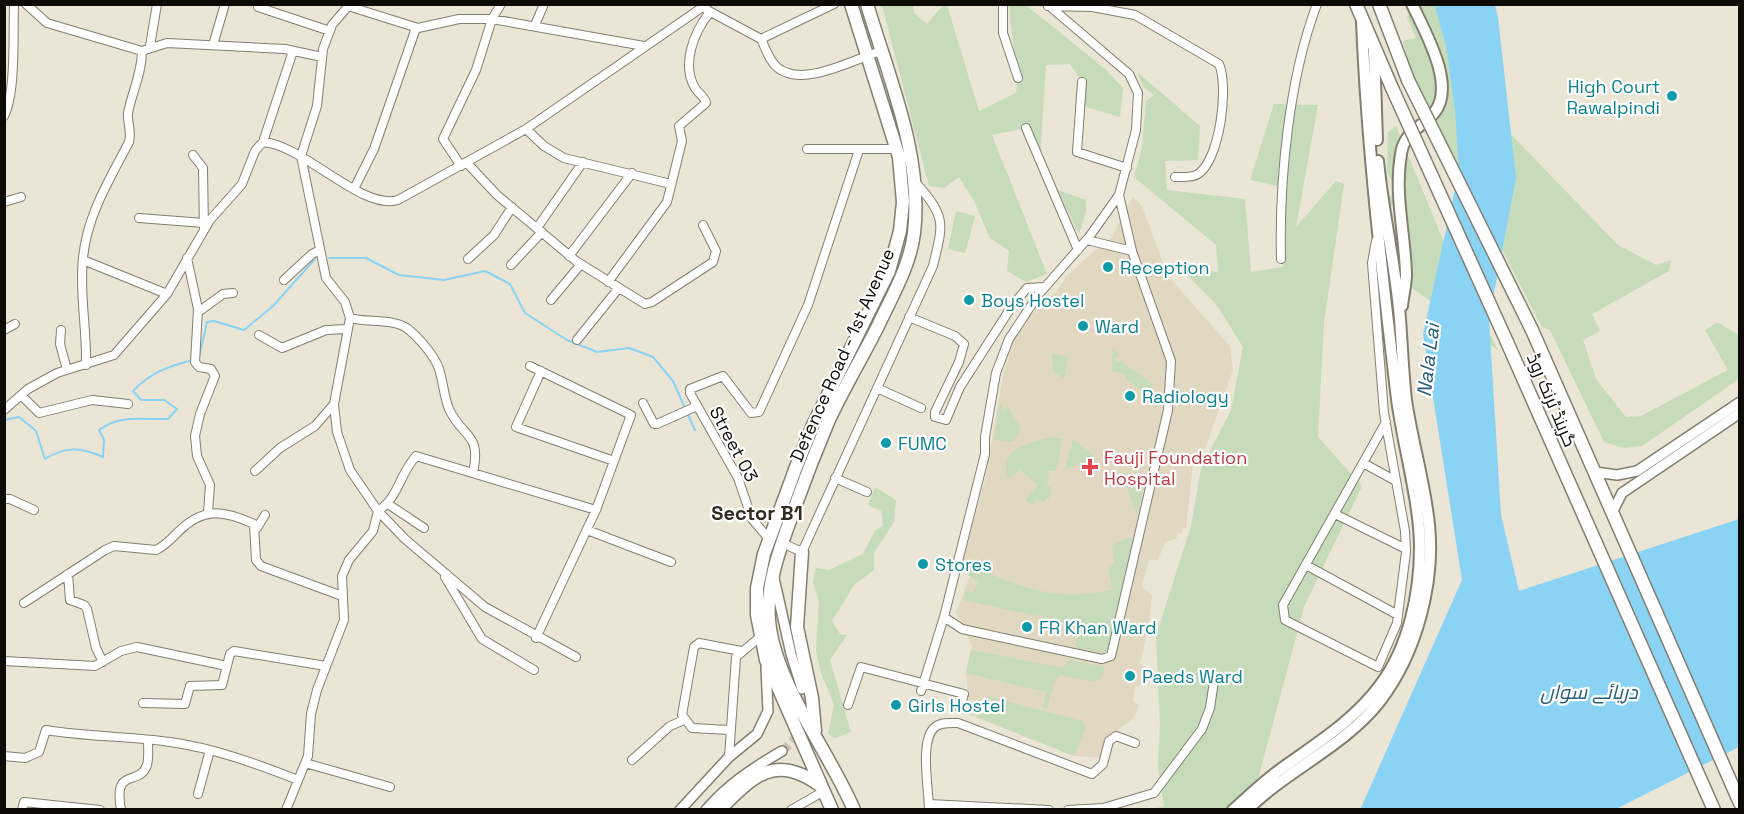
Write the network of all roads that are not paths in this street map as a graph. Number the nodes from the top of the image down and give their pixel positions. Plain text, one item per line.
1 (14, 4) edge
2 (26, 4) edge
3 (157, 4) edge
4 (225, 4) edge
5 (501, 4) edge
6 (544, 4) edge
7 (834, 4) edge
8 (851, 4) edge
9 (867, 4) edge
10 (1003, 4) edge
11 (1317, 4) edge
12 (1356, 4) edge
13 (1378, 4) edge
14 (1412, 4) edge
15 (349, 5) edge
16 (1048, 5) edge
17 (258, 8) dead end
18 (707, 8) edge
19 (1362, 17) junction
20 (492, 19) junction
21 (536, 25) junction
22 (416, 28) junction
23 (330, 31) junction
24 (761, 39) junction
25 (213, 45) junction
26 (644, 46) junction
27 (1374, 46) junction
28 (146, 49) junction
29 (293, 51) junction
30 (881, 51) junction
31 (867, 56) junction
32 (322, 57) junction
33 (1018, 78) dead end
34 (1082, 82) dead end
35 (4, 116) edge
36 (1026, 128) dead end
37 (526, 129) junction
38 (263, 142) junction
39 (807, 149) dead end
40 (897, 149) junction
41 (859, 150) junction
42 (193, 154) dead end
43 (301, 156) junction
44 (583, 162) junction
45 (464, 164) junction
46 (1127, 168) junction
47 (632, 173) junction
48 (1175, 177) dead end
49 (672, 184) junction
50 (916, 184) junction
51 (354, 189) junction
52 (1119, 195) junction
53 (21, 197) dead end
54 (4, 202) edge
55 (512, 207) junction
56 (139, 218) dead end
57 (703, 225) dead end
58 (204, 226) junction
59 (539, 230) junction
60 (1378, 234) junction
61 (1087, 240) junction
62 (320, 250) junction
63 (1078, 250) junction
64 (1132, 251) junction
65 (569, 256) junction
66 (187, 258) junction
67 (468, 258) dead end
68 (1281, 259) dead end
69 (83, 260) junction
70 (581, 264) junction
71 (511, 265) dead end
72 (284, 280) dead end
73 (608, 282) junction
74 (1046, 287) junction
75 (618, 289) junction
76 (233, 293) dead end
77 (167, 294) junction
78 (551, 300) dead end
79 (198, 309) junction
80 (909, 317) junction
81 (350, 318) junction
82 (1400, 318) junction
83 (15, 324) dead end
84 (347, 329) junction
85 (4, 330) edge
86 (61, 330) dead end
87 (259, 335) dead end
88 (577, 340) dead end
89 (86, 364) junction
90 (530, 366) dead end
91 (67, 370) junction
92 (541, 371) junction
93 (877, 388) junction
94 (21, 395) junction
95 (1740, 402) edge
96 (643, 403) dead end
97 (128, 404) dead end
98 (333, 404) junction
99 (921, 408) dead end
100 (4, 410) edge
101 (690, 410) junction
102 (1740, 413) edge
103 (1386, 422) junction
104 (614, 461) junction
105 (1363, 464) junction
106 (255, 471) dead end
107 (1595, 472) junction
108 (473, 474) junction
109 (835, 478) junction
110 (1396, 481) junction
111 (867, 492) dead end
112 (4, 499) edge
113 (388, 504) junction
114 (34, 510) dead end
115 (596, 510) junction
116 (1613, 511) junction
117 (378, 512) junction
118 (208, 513) junction
119 (1335, 514) junction
120 (265, 515) dead end
121 (257, 528) junction
122 (424, 528) dead end
123 (587, 530) junction
124 (769, 540) junction
125 (782, 543) junction
126 (1406, 549) junction
127 (802, 552) junction
128 (671, 562) dead end
129 (1306, 565) junction
130 (440, 568) junction
131 (68, 574) junction
132 (774, 576) junction
133 (342, 596) junction
134 (24, 603) dead end
135 (1398, 615) junction
136 (944, 617) junction
137 (760, 637) junction
138 (536, 638) junction
139 (741, 651) junction
140 (576, 657) dead end
141 (766, 660) junction
142 (4, 661) edge
143 (103, 662) junction
144 (228, 666) junction
145 (326, 666) junction
146 (534, 670) dead end
147 (1214, 681) dead end
148 (922, 687) junction
149 (802, 689) tunnel mouth
150 (143, 703) dead end
151 (848, 705) dead end
152 (960, 708) dead end
153 (684, 720) junction
154 (729, 730) junction
155 (148, 740) junction
156 (817, 741) junction
157 (1135, 743) dead end
158 (210, 750) junction
159 (782, 750) tunnel mouth
160 (4, 756) edge
161 (729, 757) junction
162 (632, 760) dead end
163 (305, 763) junction
164 (298, 780) junction
165 (390, 787) dead end
166 (823, 789) junction
167 (198, 794) dead end
168 (1740, 803) edge
169 (929, 807) edge
170 (22, 810) edge
171 (100, 810) edge
172 (121, 810) edge
173 (286, 810) edge
174 (681, 810) edge
175 (706, 810) edge
176 (719, 810) edge
177 (791, 810) edge
178 (832, 810) edge
179 (854, 810) edge
180 (1049, 810) edge
181 (1068, 810) edge
182 (1233, 810) edge
183 (1247, 810) edge
184 (1714, 810) edge

1 - 35 street
2 - 28 street
3 - 28 street
4 - 25 street
5 - 20 street
6 - 21 street
7 - 24 street
8 - 31 main road
9 - 30 main road, Defence Road - 1st Avenue
10 - 33 street
11 - 68 street
12 - 19 main road, گرینڈ ٹرنک روڈ
13 - 107 main road, گرینڈ ٹرنک روڈ, bridge
14 - 82 main road
15 - 22 street
15 - 23 street
16 - 46 street
16 - 48 street
17 - 23 street
18 - 24 street
18 - 26 street
18 - 49 street
19 - 27 main road, گرینڈ ٹرنک روڈ
19 - 60 main road
20 - 21 street
20 - 22 street
20 - 45 street
21 - 26 street
22 - 51 street
23 - 32 street
24 - 31 street
25 - 28 street
25 - 29 street
26 - 37 street
27 - 82 main road
27 - 184 main road, گرینڈ ٹرنک روڈ, bridge
28 - 69 street
29 - 32 street
29 - 38 street
30 - 31 street
30 - 50 main road, Defence Road - 1st Avenue
31 - 40 main road
32 - 43 street
34 - 46 street
36 - 63 street
37 - 44 street
37 - 45 street
38 - 43 street
38 - 58 street
39 - 41 street
40 - 41 street
40 - 124 main road
41 - 101 street, Street 03
42 - 58 street
43 - 51 street
43 - 62 street
44 - 47 street
44 - 59 street
45 - 51 street
45 - 55 street
46 - 52 street
47 - 49 street
47 - 65 street
49 - 73 street
50 - 80 street
50 - 125 main road, Defence Road - 1st Avenue
52 - 61 street
52 - 64 street
53 - 54 street
55 - 59 street
55 - 67 street
56 - 58 street
57 - 75 street
58 - 66 street
59 - 65 street
59 - 71 street
60 - 103 street
60 - 182 main road
61 - 63 street
61 - 64 street
62 - 72 street
62 - 81 street
63 - 74 street
64 - 136 street
65 - 70 street
66 - 77 street
66 - 79 street
69 - 77 street
69 - 89 street
70 - 73 street
70 - 78 street
73 - 75 street
74 - 80 street
74 - 136 street
75 - 88 street
76 - 79 street
77 - 89 street
79 - 118 street
80 - 93 street
81 - 84 street
81 - 108 street
82 - 183 main road
83 - 85 street
84 - 87 street
84 - 98 street
86 - 91 street
89 - 91 street
90 - 92 street
91 - 94 street
92 - 104 street
92 - 104 street
93 - 99 street
93 - 109 street
94 - 97 street
94 - 100 street
95 - 107 street
96 - 101 street
98 - 106 street
98 - 117 street
101 - 124 street, Street 03
102 - 116 street
103 - 105 street
103 - 110 street
104 - 115 street
105 - 110 street
105 - 119 street
107 - 116 main road, گرینڈ ٹرنک روڈ
108 - 113 street
108 - 115 street
109 - 111 street
109 - 127 street
110 - 126 street
112 - 114 street
113 - 117 street
113 - 122 street
115 - 123 street
116 - 168 main road, گرینڈ ٹرنک روڈ
117 - 130 street
117 - 133 street
118 - 121 street
118 - 131 street
119 - 126 street
119 - 129 street
120 - 121 street
121 - 133 street
123 - 128 street
123 - 138 street
124 - 137 main road
125 - 127 street
125 - 132 main road, Defence Road - 1st Avenue
126 - 135 street
127 - 156 main road
129 - 135 street
129 - 135 street
130 - 138 street
130 - 146 street
131 - 134 street
131 - 143 street
132 - 149 street
132 - 156 main road, Defence Road - 1st Avenue
133 - 145 street
136 - 148 street
137 - 139 street
137 - 141 main road
138 - 140 street
139 - 153 street
139 - 154 street
141 - 161 street
141 - 166 main road
142 - 143 street
143 - 144 street
144 - 145 street
144 - 150 street
145 - 163 street
147 - 181 street
148 - 151 street
148 - 152 street
153 - 154 street
153 - 162 street
154 - 161 street
155 - 158 street
155 - 160 street
155 - 172 street
156 - 179 main road, Defence Road - 1st Avenue
157 - 169 street
158 - 164 street
158 - 167 street
159 - 175 street
161 - 174 street
163 - 164 street
163 - 165 street
164 - 173 street
166 - 176 main road
166 - 177 street
166 - 178 main road
169 - 180 street
170 - 171 street

